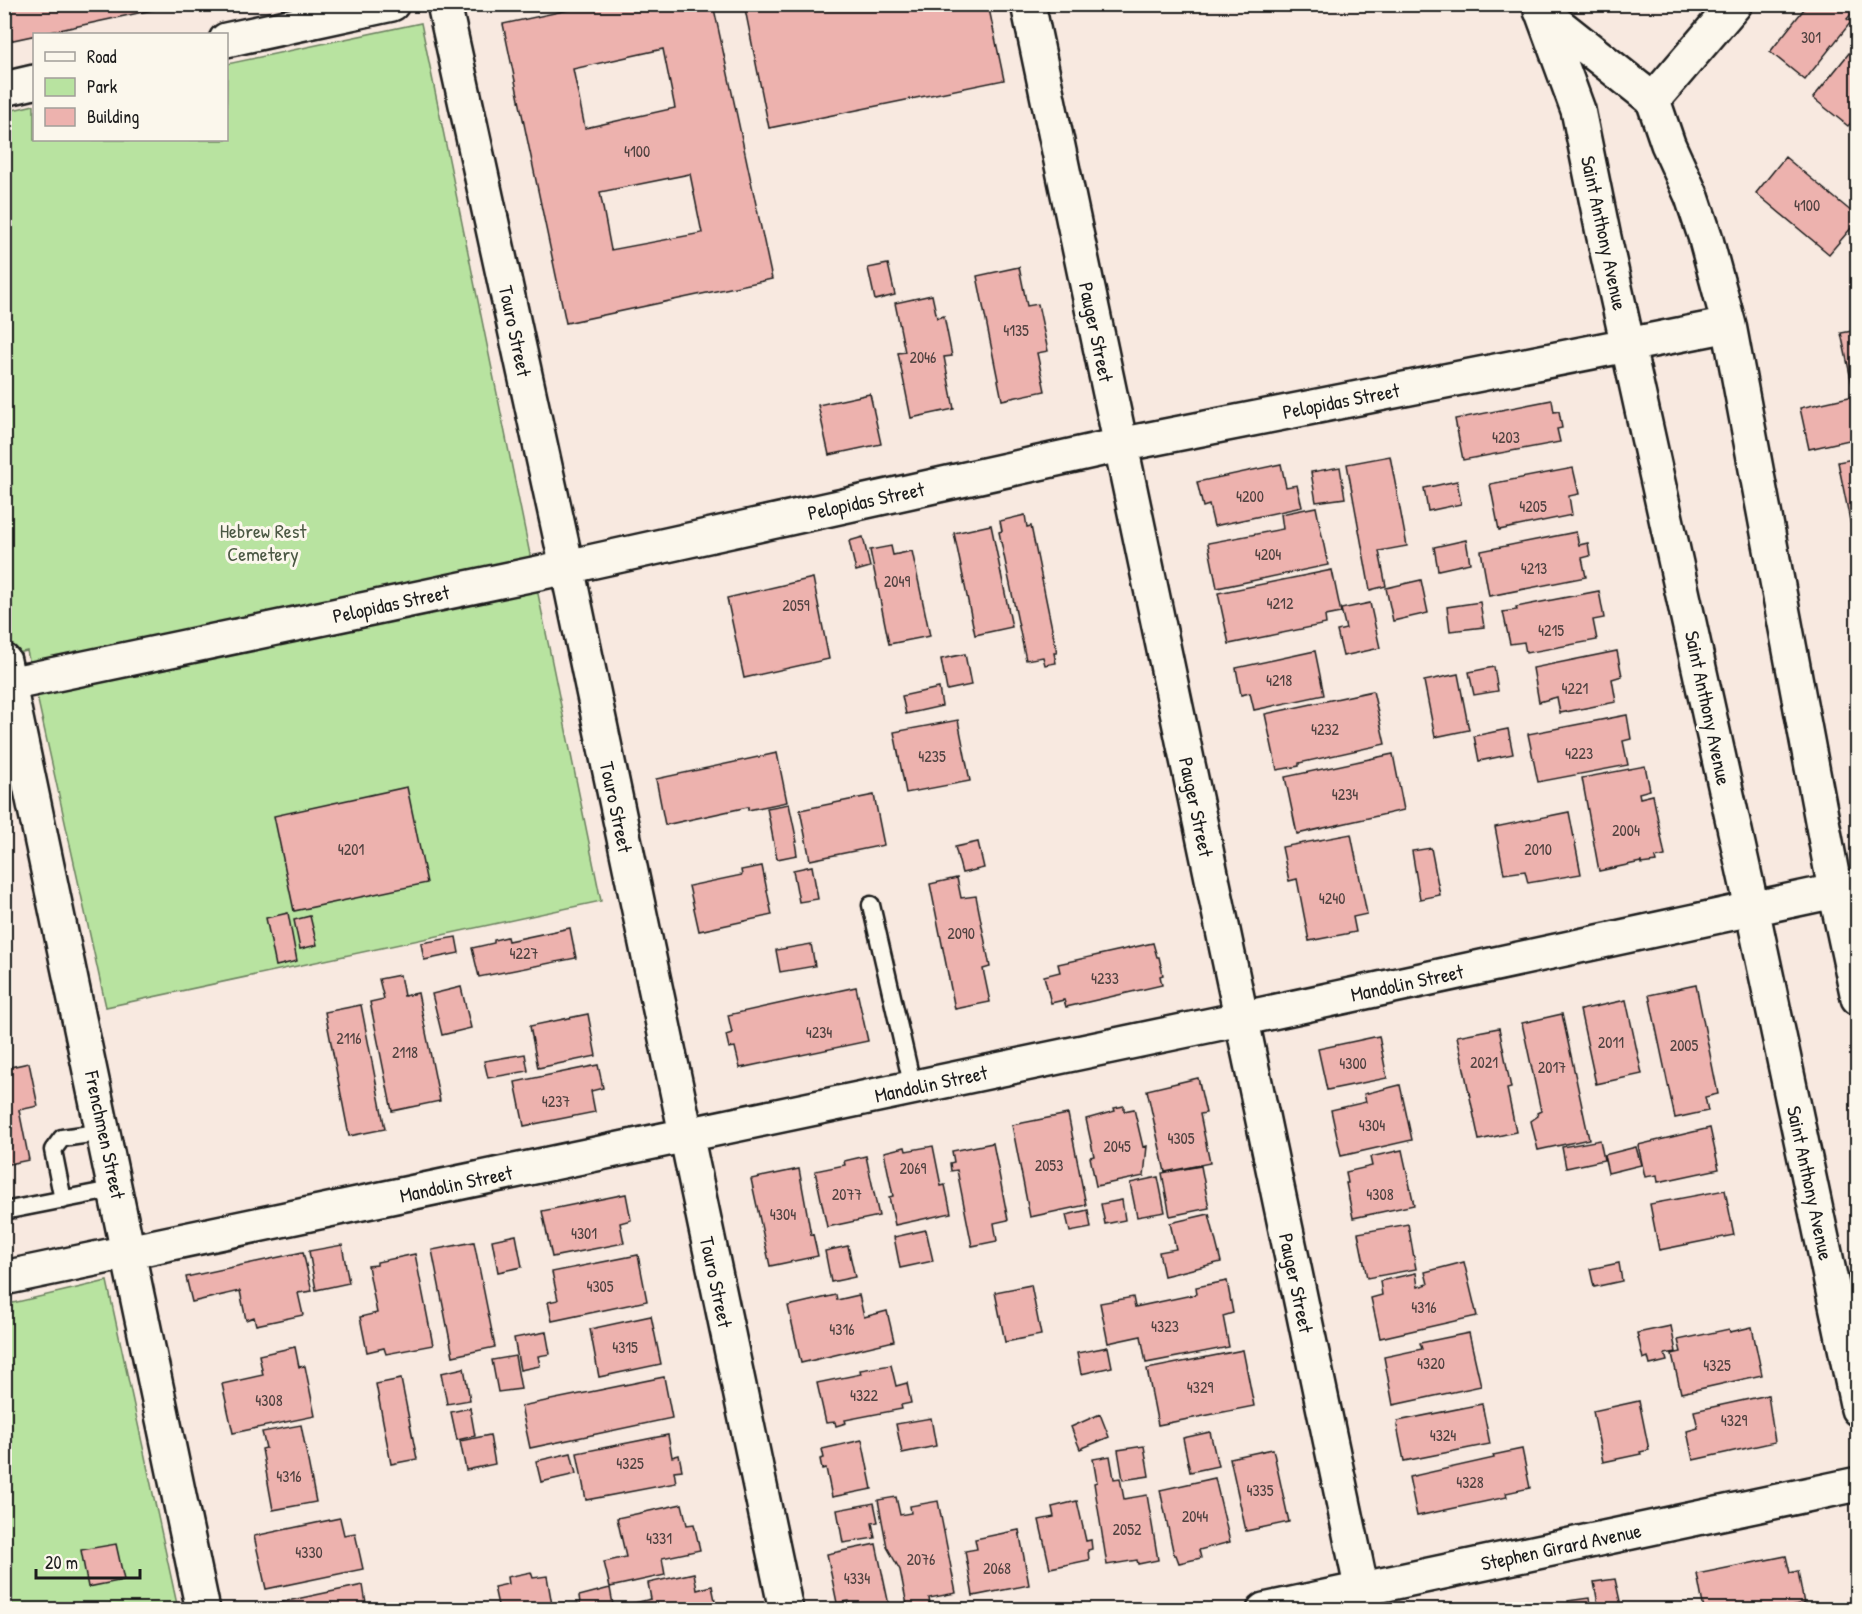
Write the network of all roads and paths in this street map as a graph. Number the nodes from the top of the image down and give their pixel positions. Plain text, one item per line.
1 (392, 4) edge
2 (444, 4) edge
3 (1028, 4) edge
4 (1735, 4) edge
5 (1537, 8) edge
6 (228, 40) edge
7 (33, 82) edge
8 (4, 89) edge
9 (1653, 100) junction
10 (1729, 325) junction
11 (1628, 344) junction
12 (1120, 445) junction
13 (567, 567) junction
14 (6, 677) edge
15 (1846, 888) edge
16 (871, 905) dead end
17 (1752, 908) junction
18 (1857, 998) edge
19 (1240, 1018) junction
20 (913, 1088) junction
21 (104, 1132) junction
22 (685, 1136) junction
23 (116, 1189) junction
24 (63, 1200) junction
25 (4, 1211) edge
26 (129, 1252) junction
27 (4, 1278) edge
28 (1857, 1409) edge
29 (1857, 1484) edge
30 (1364, 1599) edge
31 (203, 1610) edge
32 (786, 1610) edge
33 (1264, 1610) edge

1 - 6 street
2 - 13 street, Touro Street
3 - 12 street, Pauger Street
4 - 9 street
5 - 9 street
5 - 11 street, Saint Anthony Avenue
7 - 8 street
9 - 10 street
10 - 11 street, Pelopidas Street
10 - 15 street
11 - 12 street, Pelopidas Street
11 - 17 street, Saint Anthony Avenue
12 - 13 street, Pelopidas Street
12 - 19 street, Pauger Street
13 - 14 street, Pelopidas Street
13 - 22 street, Touro Street
14 - 21 street, Frenchmen Street
15 - 17 street, Mandolin Street
15 - 18 street
16 - 20 lane
17 - 19 street, Mandolin Street
17 - 28 street, Saint Anthony Avenue
19 - 20 street, Mandolin Street
19 - 30 street, Pauger Street
20 - 22 street, Mandolin Street
21 - 23 street, Frenchmen Street
21 - 24 lane
22 - 26 street, Mandolin Street
22 - 32 street, Touro Street
23 - 24 lane
23 - 26 street, Frenchmen Street
24 - 25 lane
26 - 27 street, Mandolin Street
26 - 31 street, Frenchmen Street
29 - 30 street, Stephen Girard Avenue
30 - 33 street, Stephen Girard Avenue

